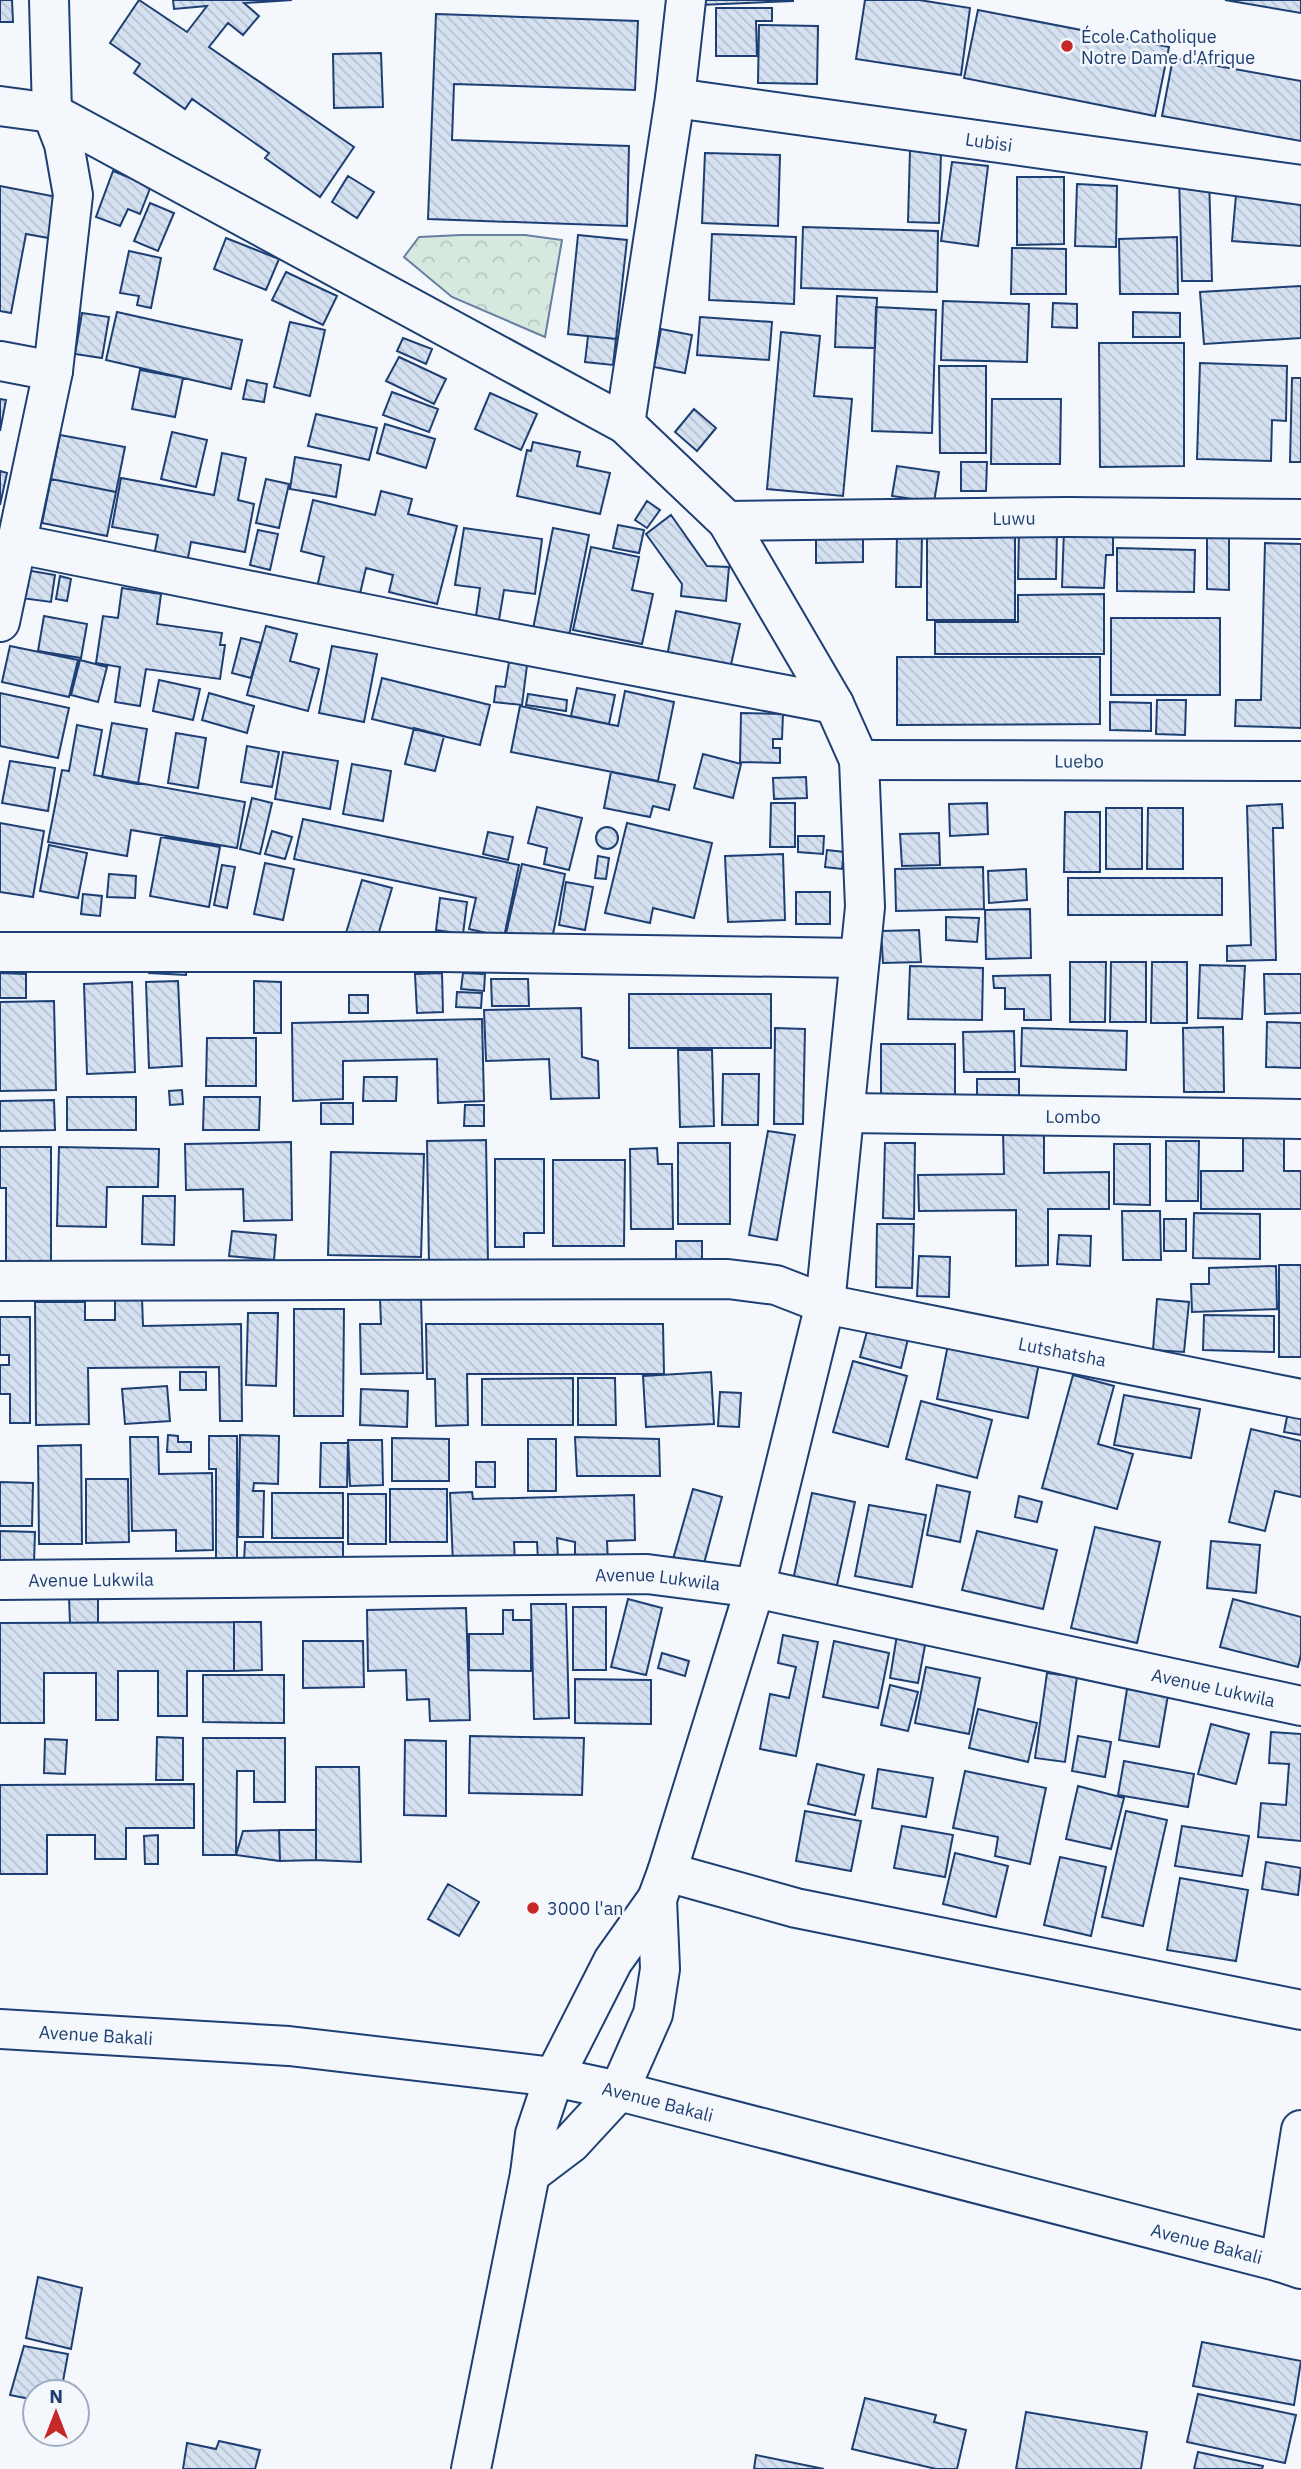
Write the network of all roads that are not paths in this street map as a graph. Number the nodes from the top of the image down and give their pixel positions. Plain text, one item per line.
1 (49, 0) edge
2 (686, 0) edge
3 (675, 98) junction
4 (0, 106) edge
5 (52, 113) junction
6 (1301, 185) edge
7 (0, 361) edge
8 (53, 371) junction
9 (625, 424) junction
10 (1301, 519) edge
11 (727, 521) junction
12 (18, 544) junction
13 (0, 622) edge
14 (834, 704) junction
15 (859, 760) junction
16 (1301, 761) edge
17 (0, 952) edge
18 (859, 958) junction
19 (845, 1113) junction
20 (1301, 1119) edge
21 (0, 1282) edge
22 (825, 1304) junction
23 (1301, 1399) edge
24 (0, 1580) edge
25 (755, 1588) junction
26 (1301, 1706) edge
27 (662, 1886) junction
28 (1301, 2010) edge
29 (0, 2029) edge
30 (554, 2077) junction
31 (619, 2091) junction
32 (1301, 2130) edge
33 (530, 2174) junction
34 (1290, 2266) edge
35 (471, 2469) edge

1 - 5 street
2 - 3 street
3 - 6 street, Lubisi
3 - 9 street
4 - 5 street
5 - 8 street
5 - 9 street
7 - 8 street
8 - 12 street
9 - 11 street
10 - 11 street, Luwu
11 - 14 street
12 - 13 street
12 - 14 street
14 - 15 street
15 - 16 street, Luebo
15 - 18 street
17 - 18 street
18 - 19 street
19 - 20 street, Lombo
19 - 22 street
21 - 22 street, Lutshatsha
22 - 23 street, Lutshatsha
22 - 25 street
24 - 25 street, Avenue Lukwila
25 - 26 street, Avenue Lukwila
25 - 27 street
27 - 28 street
27 - 30 street
27 - 31 street
29 - 30 street, Avenue Bakali
30 - 31 street, Avenue Bakali
30 - 33 street
31 - 33 street
31 - 34 street, Avenue Bakali
32 - 34 street
33 - 35 street

